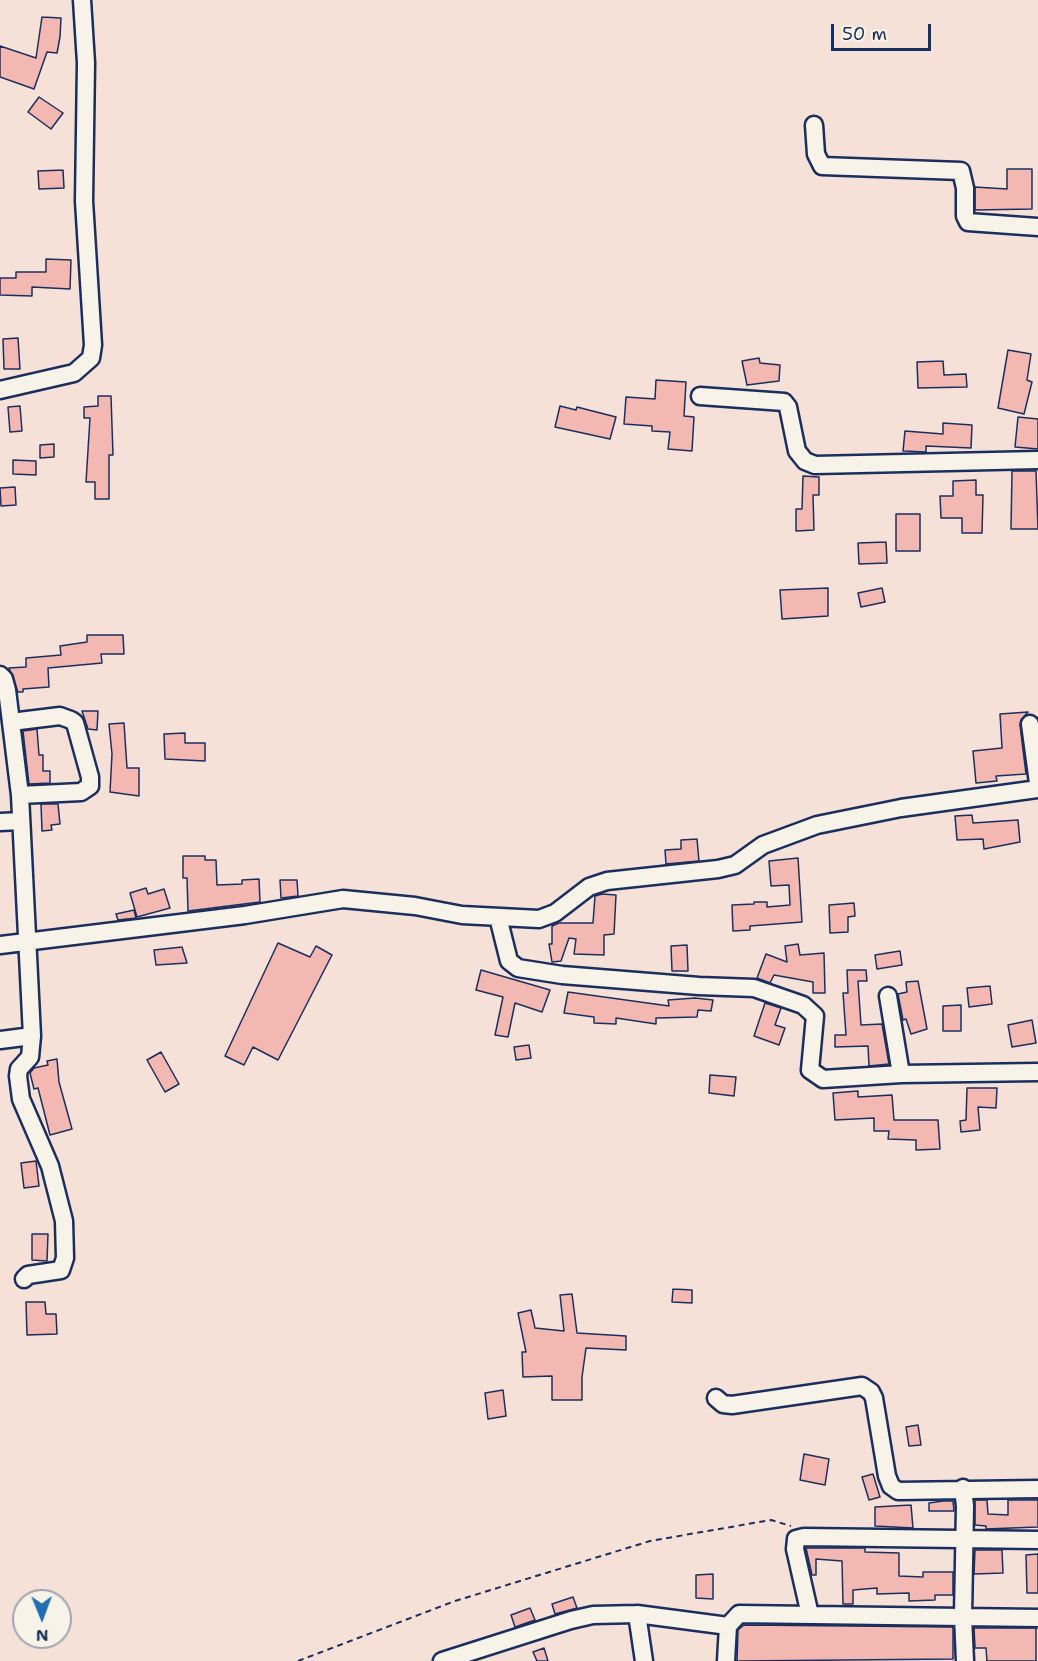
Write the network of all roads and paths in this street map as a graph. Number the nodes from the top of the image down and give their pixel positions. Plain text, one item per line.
1 (82, 0) edge
2 (814, 125) dead end
3 (1038, 227) edge
4 (0, 390) edge
5 (700, 396) dead end
6 (1038, 459) edge
7 (0, 675) edge
8 (11, 722) junction
9 (1030, 724) dead end
10 (1038, 783) edge
11 (1038, 789) edge
12 (20, 795) junction
13 (21, 820) junction
14 (0, 822) edge
15 (498, 917) junction
16 (28, 942) junction
17 (0, 945) edge
18 (888, 996) dead end
19 (32, 1036) junction
20 (0, 1040) edge
21 (1038, 1072) edge
22 (901, 1074) junction
23 (24, 1279) dead end
24 (716, 1398) dead end
25 (963, 1488) junction
26 (1038, 1489) edge
27 (796, 1539) junction
28 (965, 1540) junction
29 (1038, 1540) edge
30 (637, 1614) junction
31 (810, 1616) junction
32 (963, 1616) junction
33 (1038, 1618) edge
34 (728, 1626) junction
35 (298, 1661) edge
36 (442, 1661) edge
37 (644, 1661) edge
38 (726, 1661) edge
39 (965, 1661) edge

1 - 4 street
2 - 3 street
5 - 6 street
7 - 8 street
8 - 12 street
8 - 12 street
9 - 10 street
11 - 15 street
12 - 13 street
13 - 14 street
13 - 16 street
15 - 16 street
15 - 22 street
16 - 17 street
16 - 19 street
18 - 22 street
19 - 20 street
19 - 23 street
21 - 22 street
24 - 25 street
25 - 26 street
25 - 28 street
27 - 28 street
27 - 31 street
27 - 35 path
28 - 29 street
28 - 32 street
30 - 34 street
30 - 36 street
30 - 37 street
31 - 32 street
31 - 34 street
32 - 33 street
32 - 39 street
34 - 38 street

